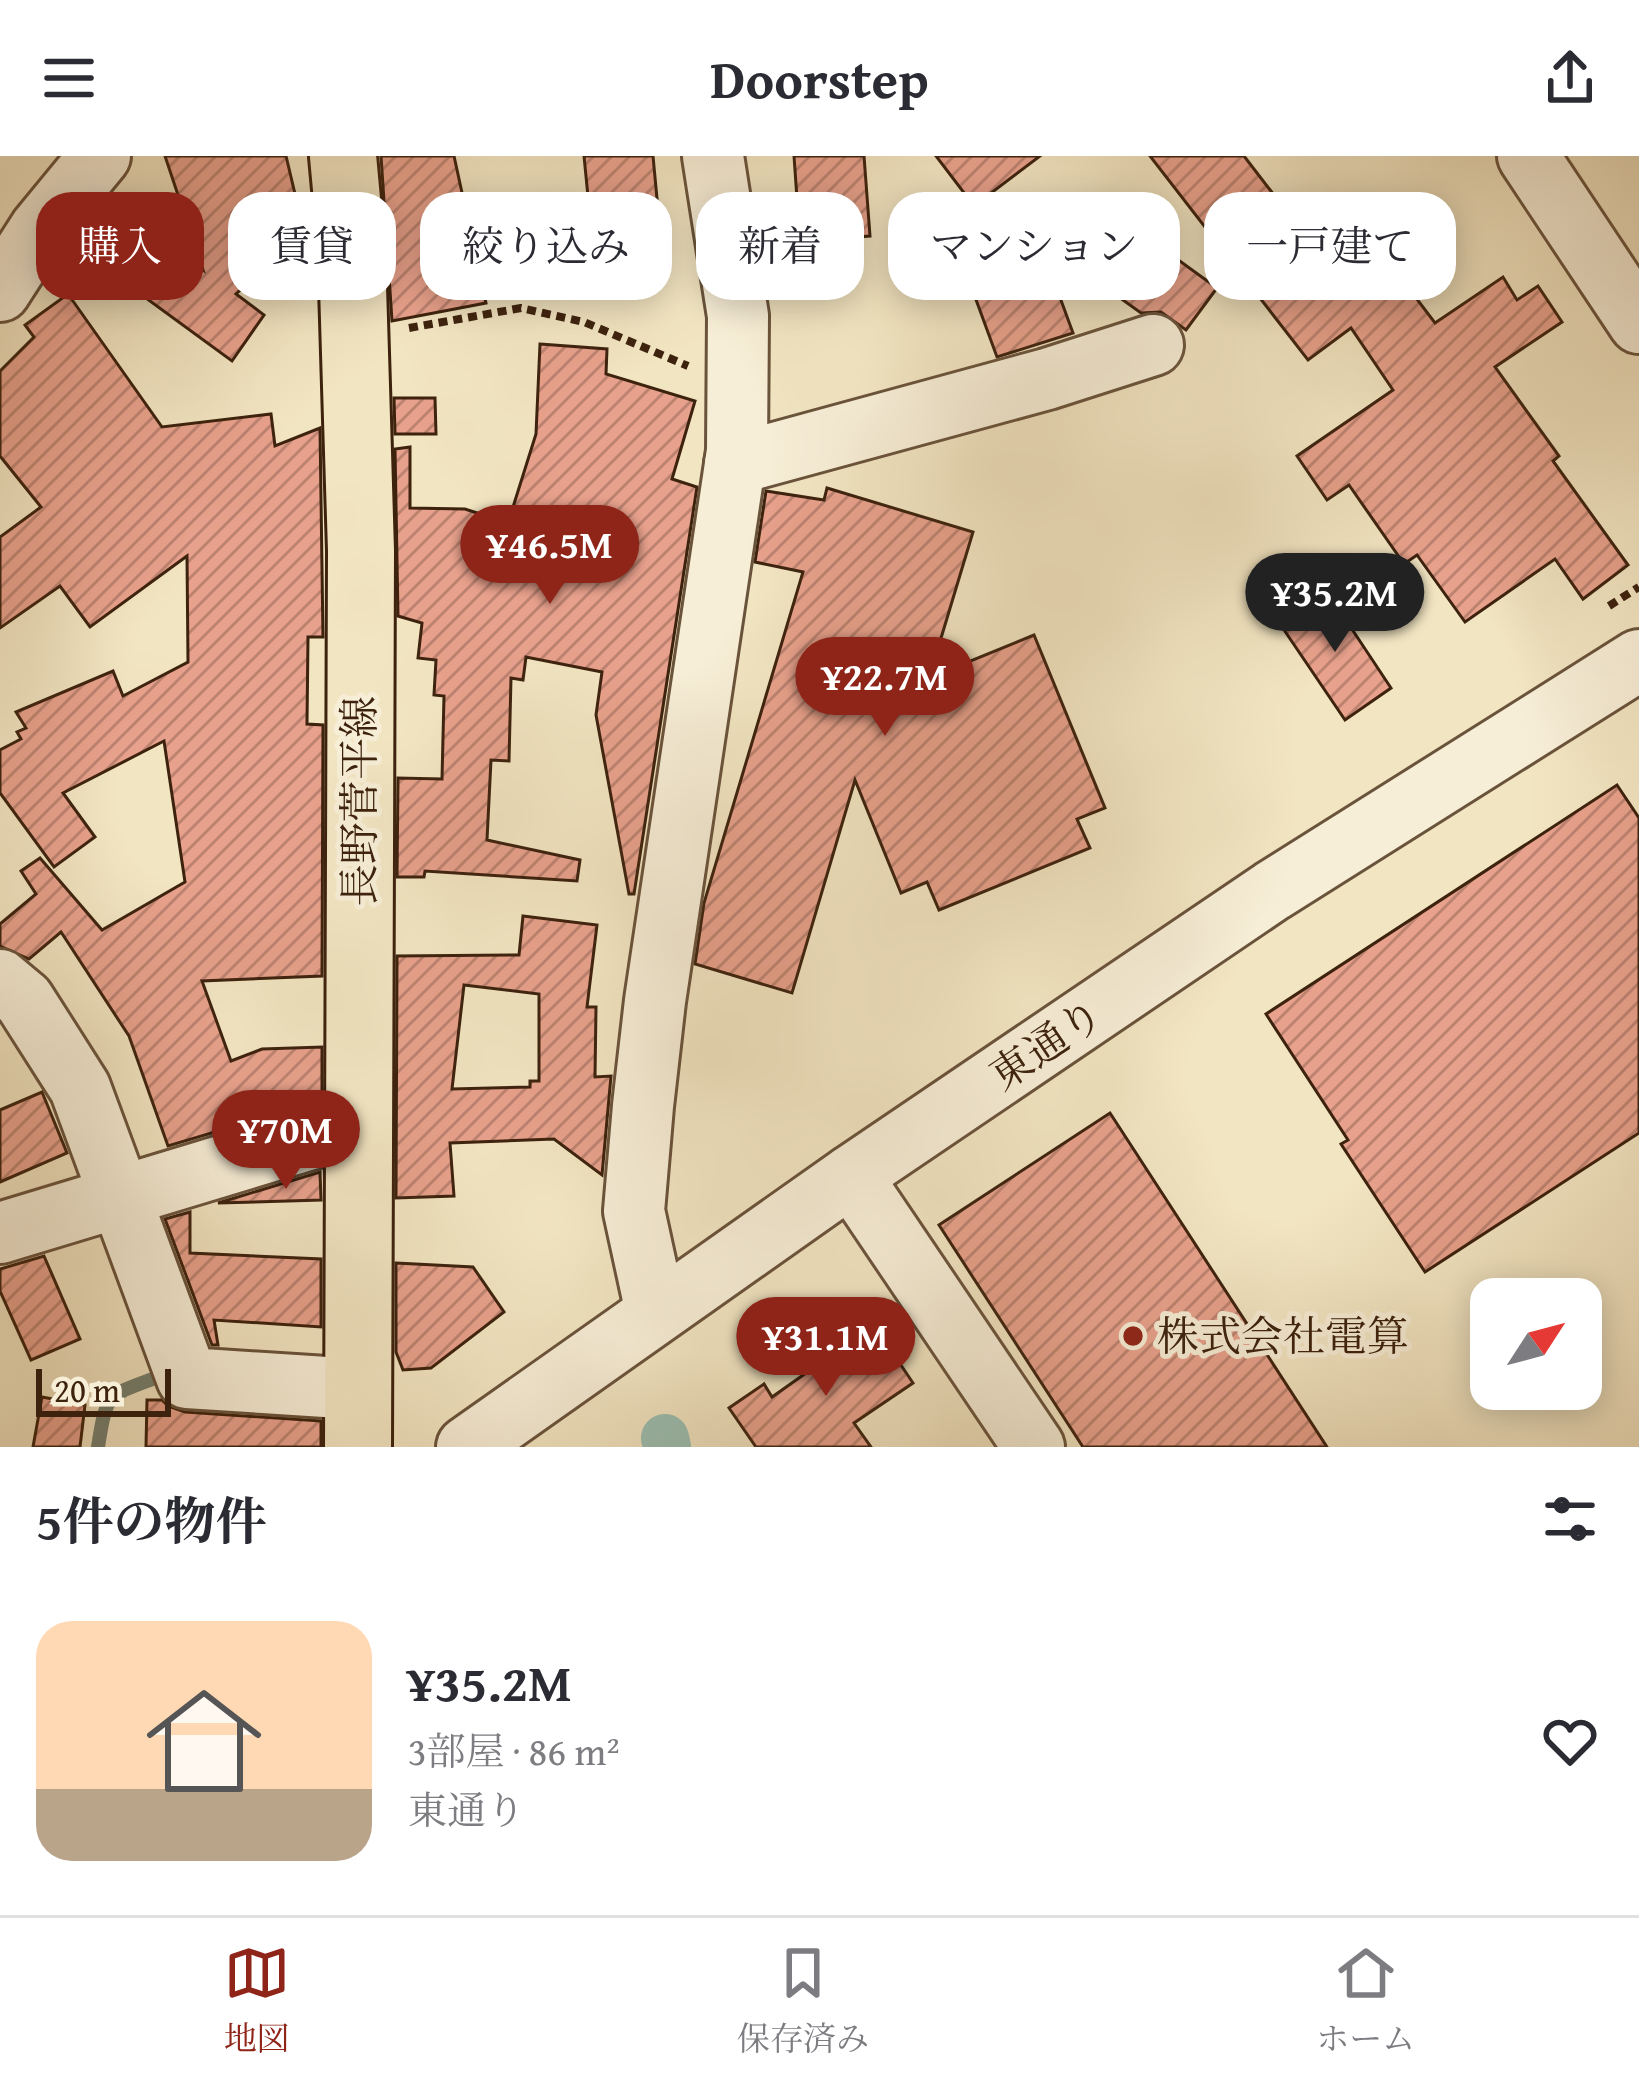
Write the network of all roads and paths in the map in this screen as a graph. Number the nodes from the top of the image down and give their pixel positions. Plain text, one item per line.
1 (100, 156) edge
2 (343, 156) edge
3 (713, 156) edge
4 (1528, 156) edge
5 (0, 292) edge
6 (1639, 322) edge
7 (355, 339) junction
8 (1153, 345) dead end
9 (737, 389) junction
10 (735, 464) junction
11 (1639, 587) edge
12 (1609, 606) dead end
13 (1639, 660) edge
14 (0, 980) edge
15 (357, 1126) junction
16 (851, 1176) junction
17 (118, 1196) junction
18 (0, 1233) edge
19 (656, 1312) junction
20 (358, 1418) edge
21 (467, 1447) edge
22 (1034, 1447) edge

1 - 5 street
2 - 7 main road, 長野菅平線
3 - 9 street
4 - 6 street
7 - 9 path
7 - 15 main road, 長野菅平線
8 - 10 street
9 - 10 street
10 - 19 street
11 - 12 path
13 - 16 street, 東通り
14 - 17 street
15 - 17 street
15 - 20 main road, 長野菅平線
16 - 19 street, 東通り
16 - 22 street
17 - 18 street
17 - 20 street
19 - 21 street, 東通り

